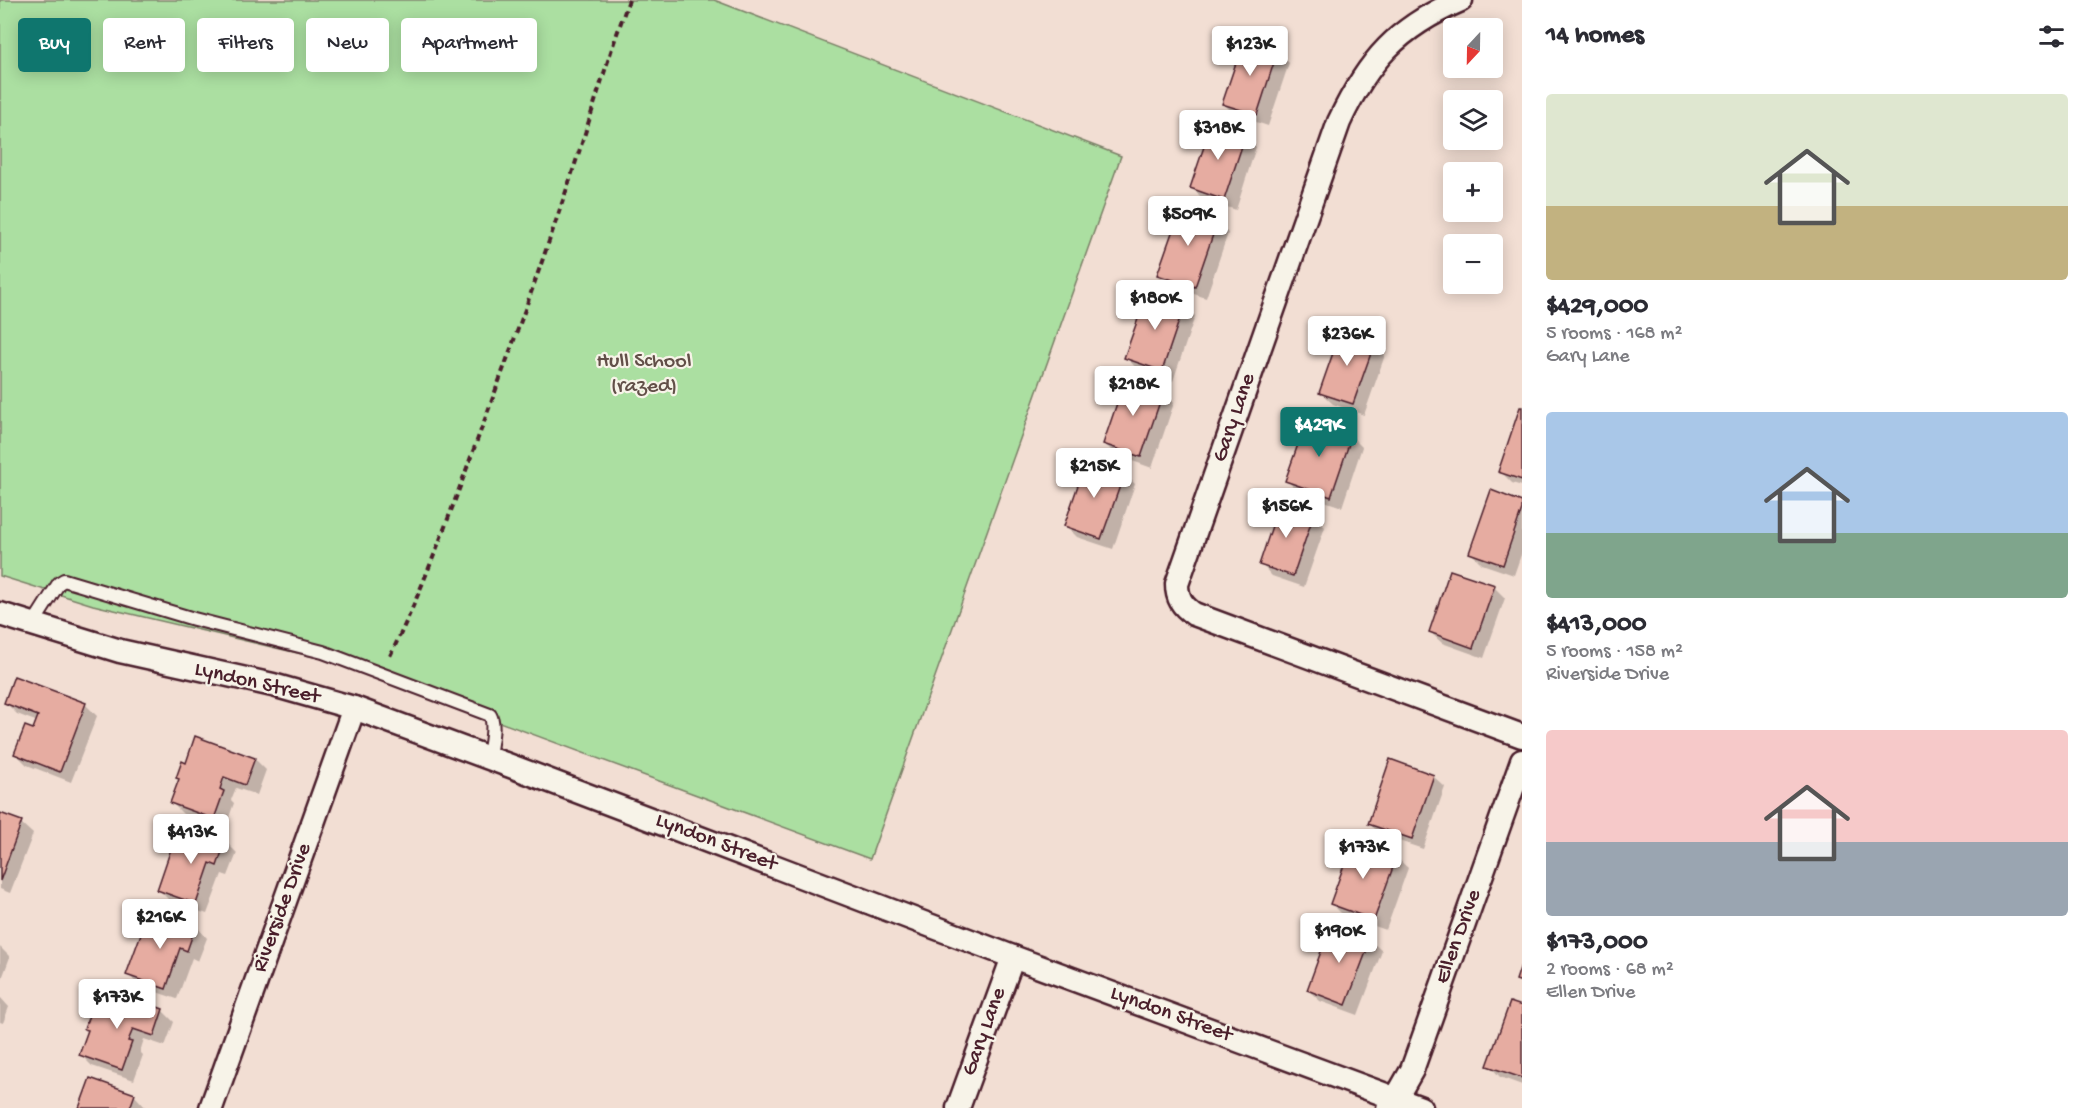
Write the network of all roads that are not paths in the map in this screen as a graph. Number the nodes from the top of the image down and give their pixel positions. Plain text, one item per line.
1 (1461, 0) edge
2 (0, 614) edge
3 (33, 624) junction
4 (354, 708) junction
5 (1522, 736) edge
6 (489, 758) junction
7 (1522, 761) edge
8 (1013, 957) junction
9 (1392, 1103) edge
10 (211, 1108) edge
11 (958, 1108) edge
12 (1421, 1108) edge

1 - 5 street, Gary Lane
2 - 3 street, Lyndon Street
3 - 4 street, Lyndon Street
3 - 6 lane
4 - 6 street, Lyndon Street
4 - 10 street, Riverside Drive
6 - 8 street, Lyndon Street
7 - 9 street, Ellen Drive
8 - 9 street, Lyndon Street
8 - 11 street, Gary Lane
9 - 12 street, Lyndon Street

